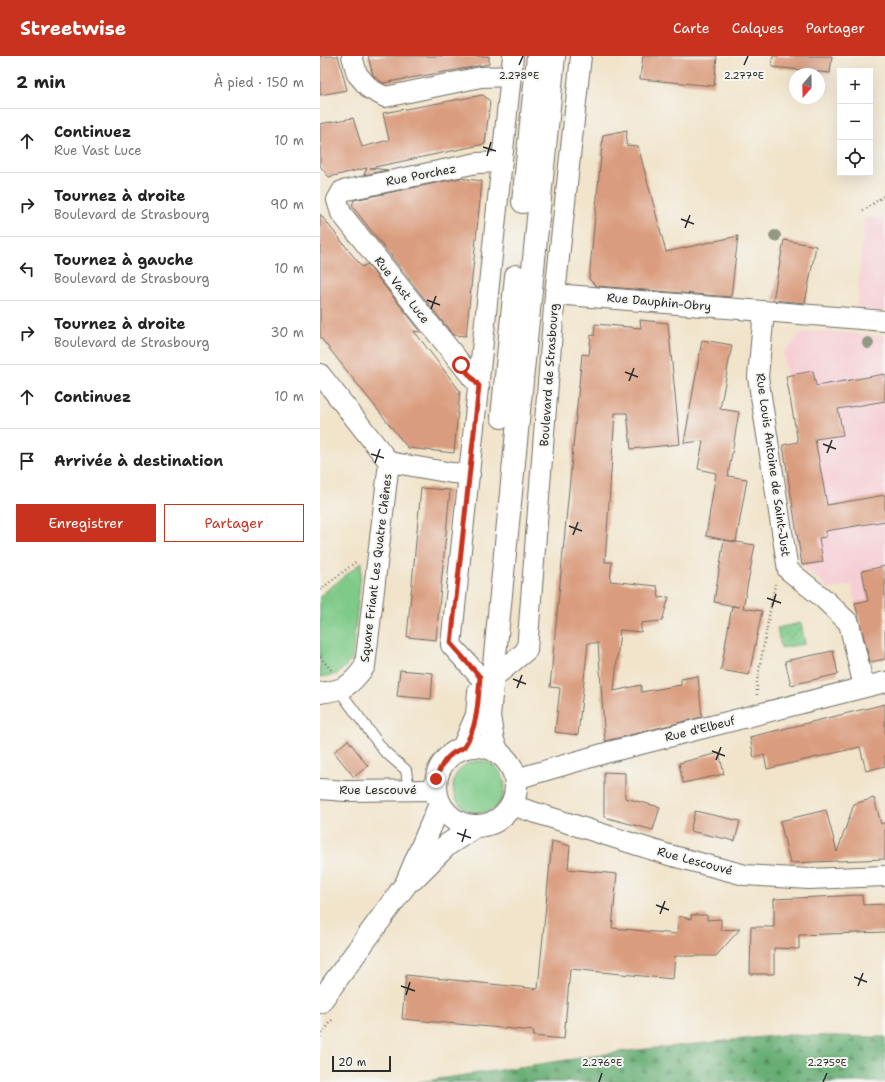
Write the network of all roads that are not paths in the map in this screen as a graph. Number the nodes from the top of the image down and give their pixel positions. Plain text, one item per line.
1 (352, 56) edge
2 (504, 56) edge
3 (513, 56) edge
4 (538, 56) edge
5 (554, 56) edge
6 (581, 56) edge
7 (511, 76) junction
8 (502, 162) junction
9 (342, 191) joint
10 (555, 294) junction
11 (764, 311) junction
12 (885, 320) edge
13 (320, 374) edge
14 (479, 386) junction
15 (389, 462) junction
16 (470, 474) junction
17 (487, 678) junction
18 (885, 682) edge
19 (864, 687) junction
20 (329, 692) edge
21 (463, 748) junction
22 (498, 752) junction
23 (516, 779) junction
24 (320, 790) edge
25 (409, 790) junction
26 (438, 797) junction
27 (512, 805) junction
28 (476, 826) junction
29 (885, 876) edge
30 (406, 884) junction
31 (320, 1002) edge

1 - 7 street
2 - 7 street
3 - 7 street
4 - 17 main road
5 - 17 main road
6 - 10 street, Boulevard de Strasbourg
7 - 8 street
8 - 9 street, Rue Porchez
8 - 14 street
9 - 14 street, Rue Vast Luce
10 - 11 street, Rue Dauphin-Obry
10 - 17 street, Boulevard de Strasbourg
11 - 12 street
11 - 19 street, Rue Louis Antoine de Saint-Just
13 - 15 street
14 - 16 street
15 - 16 street
15 - 20 street, Square Friant Les Quatre Chênes
16 - 17 street
17 - 21 main road
17 - 22 main road
18 - 19 street, Rue d'Elbeuf
19 - 23 street, Rue d'Elbeuf
20 - 25 lane
21 - 22 main road
21 - 26 main road
22 - 23 main road
23 - 27 main road
24 - 25 street, Rue Lescouvé
25 - 26 street, Rue Lescouvé
26 - 28 main road
26 - 30 main road
27 - 28 main road
27 - 29 street, Rue Lescouvé
28 - 30 main road
30 - 31 main road

